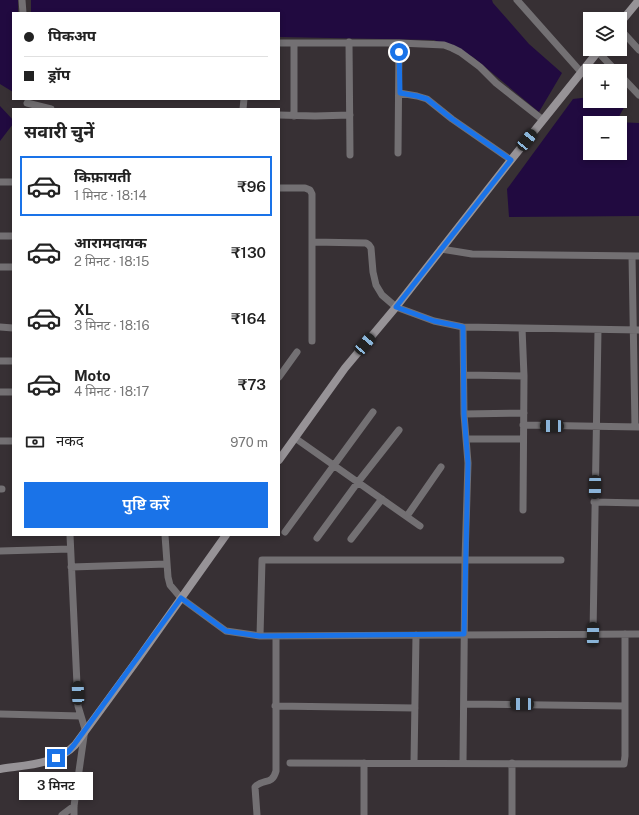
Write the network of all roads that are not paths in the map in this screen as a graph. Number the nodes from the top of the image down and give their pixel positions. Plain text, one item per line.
1 (22, 0) edge
2 (517, 0) edge
3 (638, 0) edge
4 (23, 12) edge
5 (627, 14) edge
6 (627, 37) edge
7 (349, 42) junction
8 (280, 43) edge
9 (399, 43) junction
10 (294, 44) junction
11 (639, 50) edge
12 (594, 56) edge
13 (604, 56) edge
14 (610, 64) edge
15 (581, 72) junction
16 (627, 82) edge
17 (400, 93) junction
18 (639, 95) edge
19 (27, 104) edge
20 (46, 108) edge
21 (280, 115) edge
22 (350, 115) junction
23 (294, 116) junction
24 (543, 120) junction
25 (398, 153) dead end
26 (350, 155) dead end
27 (511, 160) junction
28 (0, 182) edge
29 (12, 182) edge
30 (280, 188) edge
31 (0, 236) edge
32 (12, 236) edge
33 (312, 242) junction
34 (442, 249) junction
35 (635, 256) edge
36 (0, 267) edge
37 (12, 267) edge
38 (636, 294) edge
39 (396, 307) junction
40 (0, 327) edge
41 (463, 327) junction
42 (12, 328) edge
43 (522, 328) junction
44 (598, 330) junction
45 (636, 330) edge
46 (312, 341) dead end
47 (297, 352) dead end
48 (637, 357) edge
49 (0, 361) edge
50 (12, 361) edge
51 (464, 375) junction
52 (280, 376) edge
53 (524, 376) junction
54 (637, 391) edge
55 (0, 392) edge
56 (12, 392) edge
57 (373, 412) dead end
58 (524, 413) junction
59 (464, 414) junction
60 (523, 425) junction
61 (596, 426) junction
62 (637, 427) edge
63 (400, 430) dead end
64 (295, 438) junction
65 (466, 439) junction
66 (523, 439) junction
67 (0, 441) edge
68 (12, 441) edge
69 (280, 455) edge
70 (335, 466) junction
71 (440, 467) dead end
72 (358, 482) junction
73 (382, 498) junction
74 (594, 502) junction
75 (639, 503) edge
76 (523, 510) dead end
77 (407, 516) junction
78 (420, 526) dead end
79 (285, 532) dead end
80 (70, 536) edge
81 (165, 536) edge
82 (225, 536) edge
83 (317, 538) dead end
84 (351, 539) dead end
85 (70, 549) junction
86 (0, 550) edge
87 (465, 560) junction
88 (561, 560) dead end
89 (167, 564) junction
90 (71, 567) junction
91 (181, 598) junction
92 (464, 634) junction
93 (593, 634) junction
94 (625, 634) junction
95 (639, 634) edge
96 (416, 635) junction
97 (260, 636) junction
98 (276, 636) junction
99 (464, 704) junction
100 (275, 706) junction
101 (625, 706) junction
102 (415, 708) junction
103 (0, 714) edge
104 (81, 716) junction
105 (85, 729) junction
106 (290, 763) dead end
107 (364, 763) junction
108 (414, 763) junction
109 (463, 763) junction
110 (512, 763) junction
111 (0, 769) edge
112 (74, 806) junction
113 (62, 815) edge
114 (74, 815) edge
115 (257, 815) edge
116 (364, 815) edge
117 (512, 815) edge

1 - 4 street
2 - 15 street
3 - 5 street
6 - 11 street
7 - 9 street
7 - 10 street
7 - 22 street
8 - 10 street
9 - 17 street
9 - 24 street
10 - 23 street
12 - 15 street
13 - 14 street
15 - 24 street
16 - 18 street
17 - 25 street
17 - 27 street
19 - 20 street
21 - 23 street
22 - 23 street
22 - 26 street
24 - 27 street
27 - 34 street
28 - 29 street
30 - 33 street
31 - 32 street
33 - 39 street
33 - 46 street
34 - 35 street
34 - 39 street
35 - 38 street
36 - 37 street
38 - 45 street
39 - 41 street
39 - 64 street
40 - 42 street
41 - 43 street
41 - 51 street
43 - 44 street
43 - 53 street
44 - 45 street
44 - 61 street
45 - 48 street
47 - 52 street
48 - 54 street
49 - 50 street
51 - 53 street
51 - 59 street
53 - 58 street
54 - 62 street
55 - 56 street
57 - 70 street
58 - 59 street
58 - 60 street
59 - 65 street
60 - 61 street
60 - 66 street
61 - 62 street
61 - 74 street
63 - 72 street
64 - 69 street
64 - 70 street
65 - 66 street
65 - 87 street
66 - 76 street
67 - 68 street
70 - 72 street
70 - 79 street
71 - 77 street
72 - 73 street
72 - 83 street
73 - 77 street
73 - 84 street
74 - 75 street
74 - 93 street
77 - 78 street
80 - 85 street
81 - 89 street
82 - 91 street
85 - 86 street
85 - 90 street
87 - 88 street
87 - 92 street
87 - 97 street
89 - 90 street
89 - 91 street
90 - 104 street
91 - 97 street
91 - 105 street
92 - 93 street
92 - 96 street
92 - 99 street
93 - 94 street
94 - 95 street
94 - 101 street
96 - 98 street
96 - 102 street
97 - 98 street
98 - 100 street
99 - 101 street
99 - 109 street
100 - 102 street
100 - 115 street
101 - 110 street
102 - 108 street
103 - 104 street
104 - 105 street
105 - 111 street
105 - 112 street
106 - 107 street
107 - 108 street
107 - 116 street
108 - 109 street
109 - 110 street
110 - 117 street
112 - 113 street
112 - 114 street

